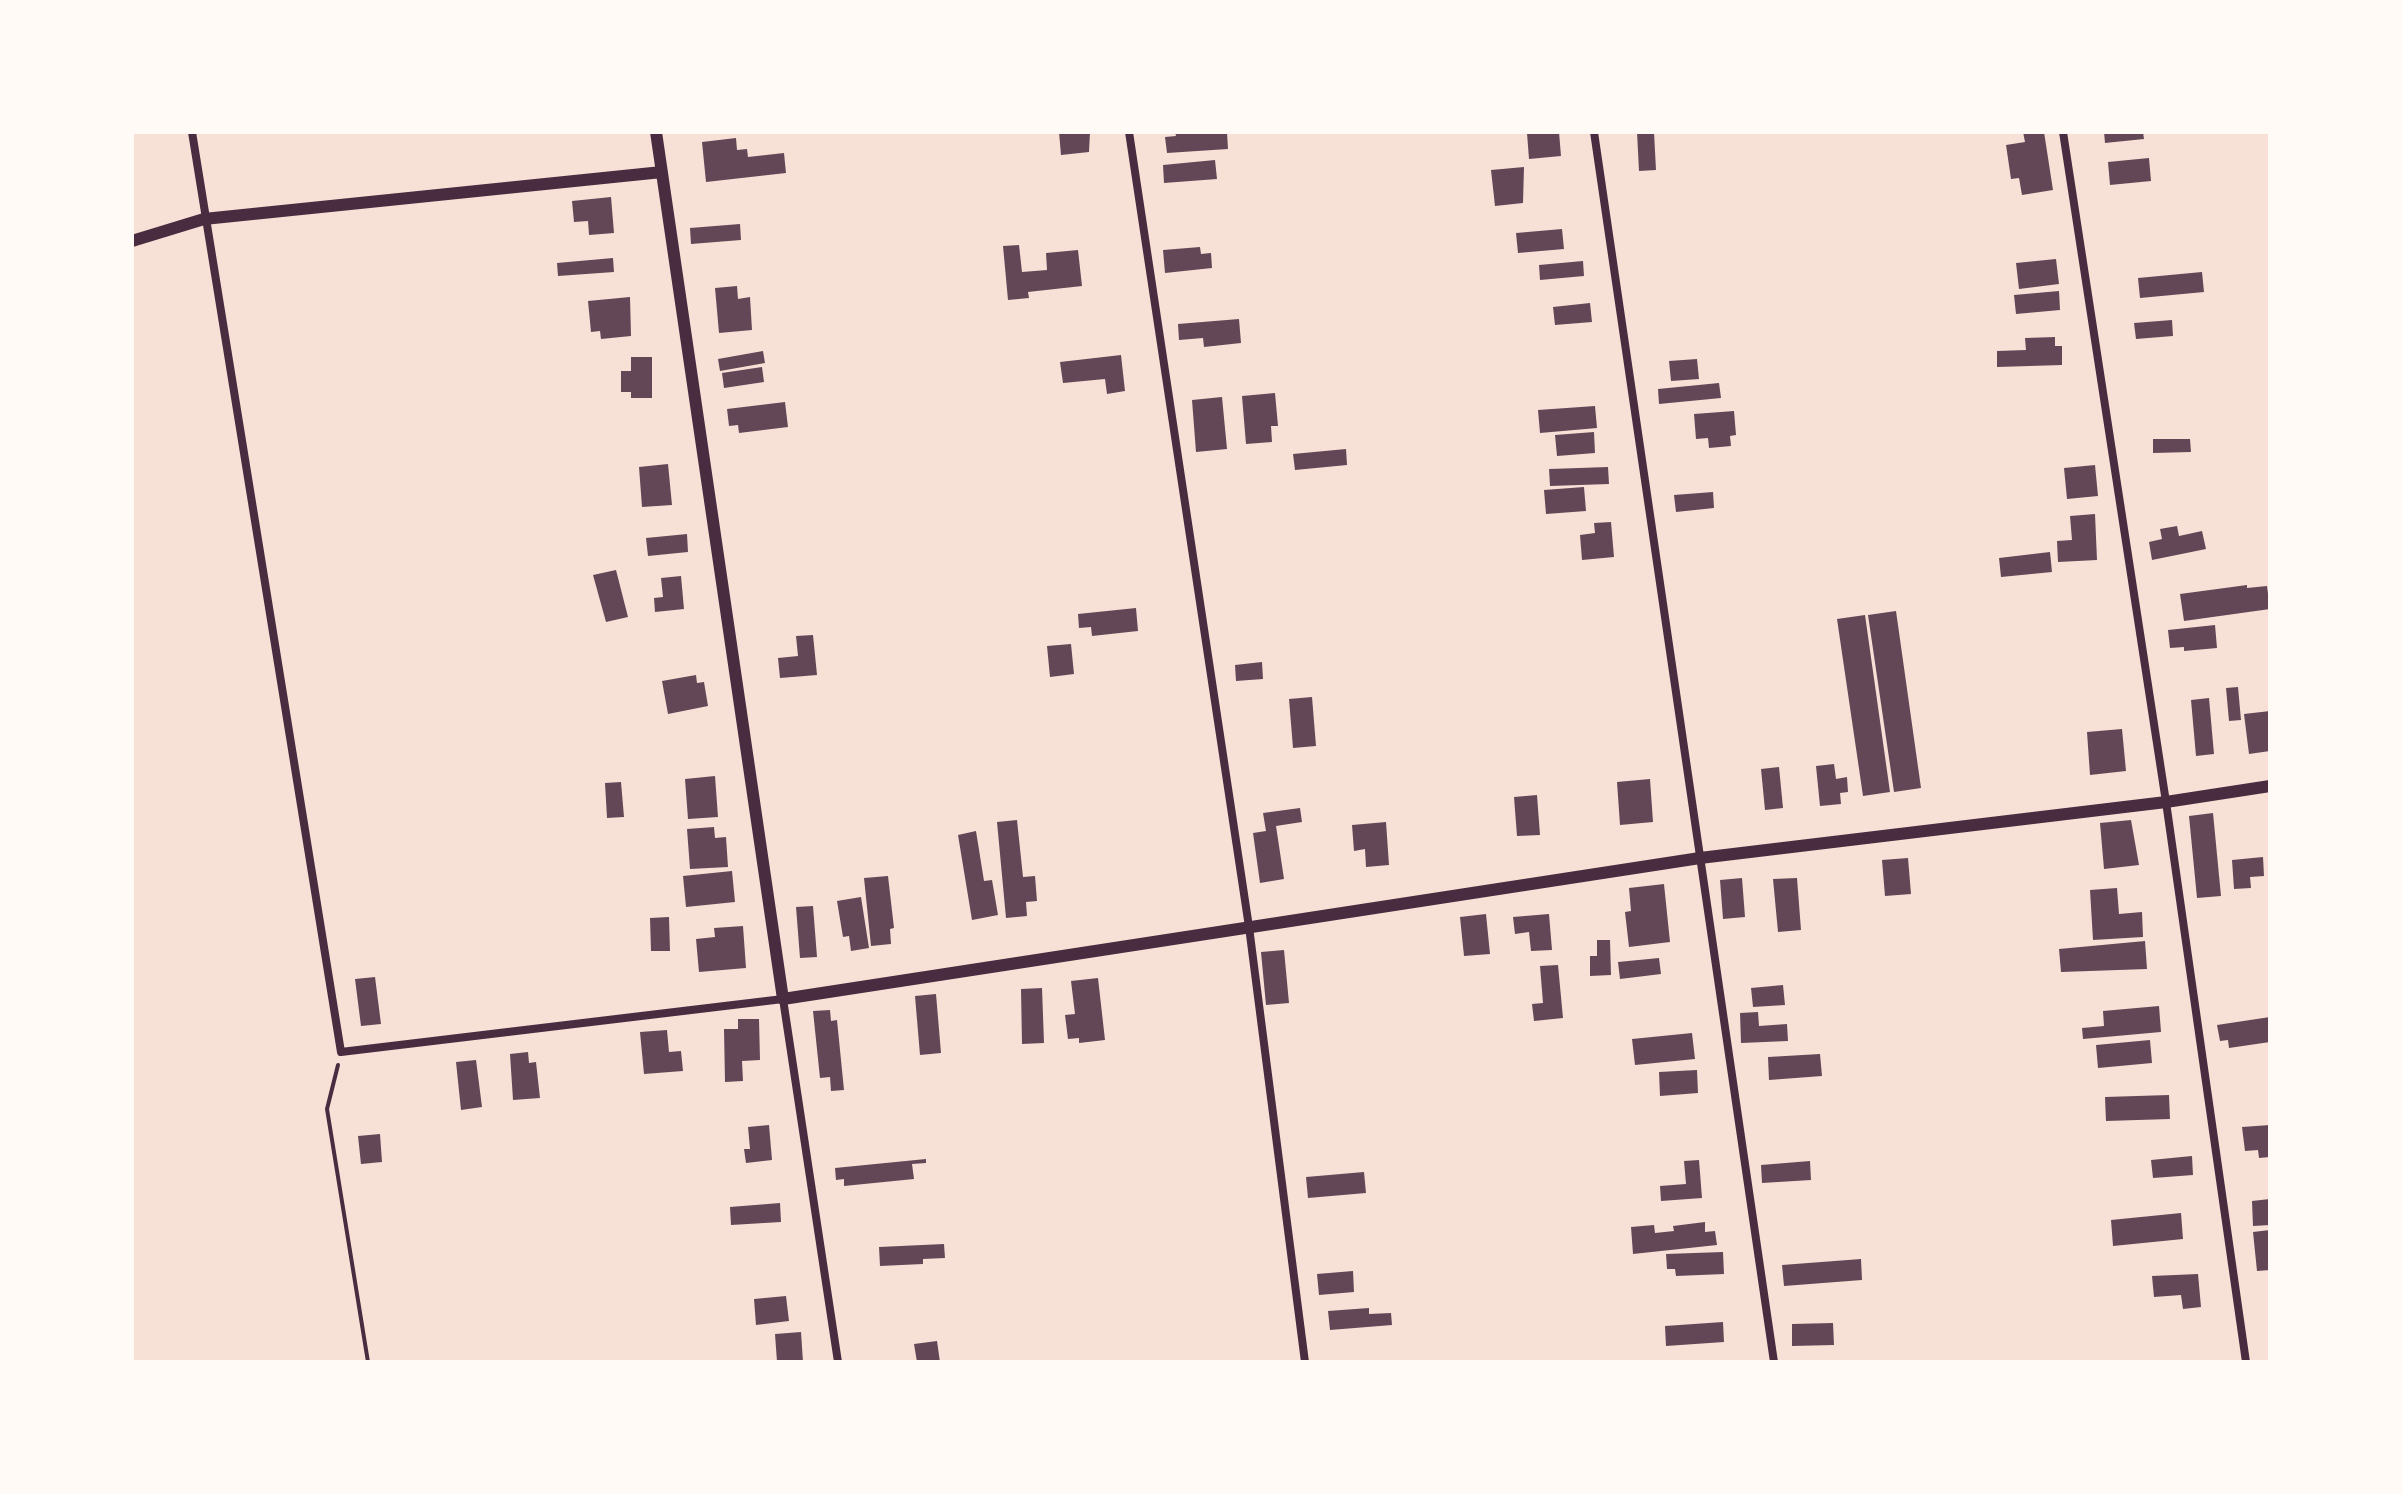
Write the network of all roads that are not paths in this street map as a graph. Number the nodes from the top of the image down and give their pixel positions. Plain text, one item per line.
1 (192, 132) edge
2 (656, 132) edge
3 (1129, 132) edge
4 (1594, 132) edge
5 (2063, 132) edge
6 (662, 172) junction
7 (204, 219) junction
8 (132, 241) edge
9 (2270, 786) edge
10 (2166, 802) junction
11 (1700, 858) junction
12 (1249, 927) junction
13 (783, 999) junction
14 (838, 1362) edge
15 (1305, 1362) edge
16 (1774, 1362) edge
17 (2246, 1362) edge

1 - 7 street
2 - 6 street
3 - 12 street
4 - 11 street
5 - 10 street
6 - 7 street
6 - 13 street
7 - 8 street
7 - 13 street
9 - 10 street
10 - 11 street
10 - 17 street
11 - 12 street
11 - 16 street
12 - 13 street
12 - 15 street
13 - 14 street

